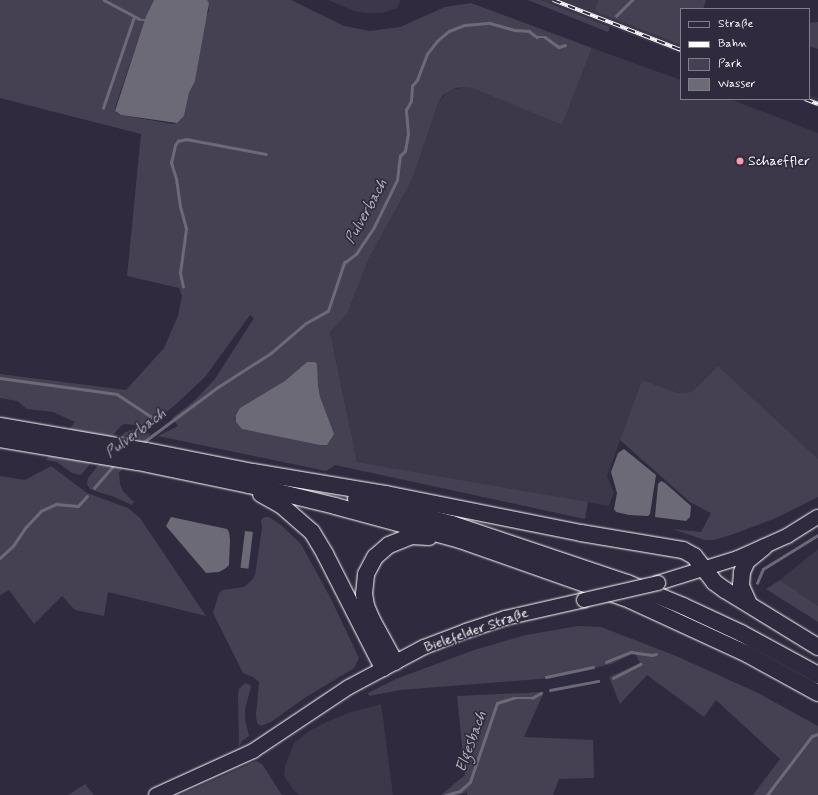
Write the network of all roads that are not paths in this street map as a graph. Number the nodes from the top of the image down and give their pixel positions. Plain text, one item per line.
1 (0, 426) edge
2 (0, 439) edge
3 (56, 441) junction
4 (143, 456) junction
5 (253, 472) junction
6 (216, 478) junction
7 (818, 517) edge
8 (460, 540) junction
9 (764, 547) junction
10 (704, 570) junction
11 (749, 604) junction
12 (818, 647) edge
13 (389, 665) junction
14 (818, 674) edge
15 (818, 693) edge
16 (156, 795) edge

1 - 3 highway
2 - 3 highway
3 - 4 highway
4 - 5 highway
4 - 6 highway
5 - 10 highway
5 - 14 highway
6 - 8 highway
6 - 13 highway
7 - 9 main road, Bielefelder Straße
8 - 13 highway
8 - 15 highway
9 - 10 main road, Bielefelder Straße
9 - 11 highway
10 - 11 highway
10 - 13 main road, Bielefelder Straße, bridge
11 - 12 highway
13 - 16 main road, Bielefelder Straße

